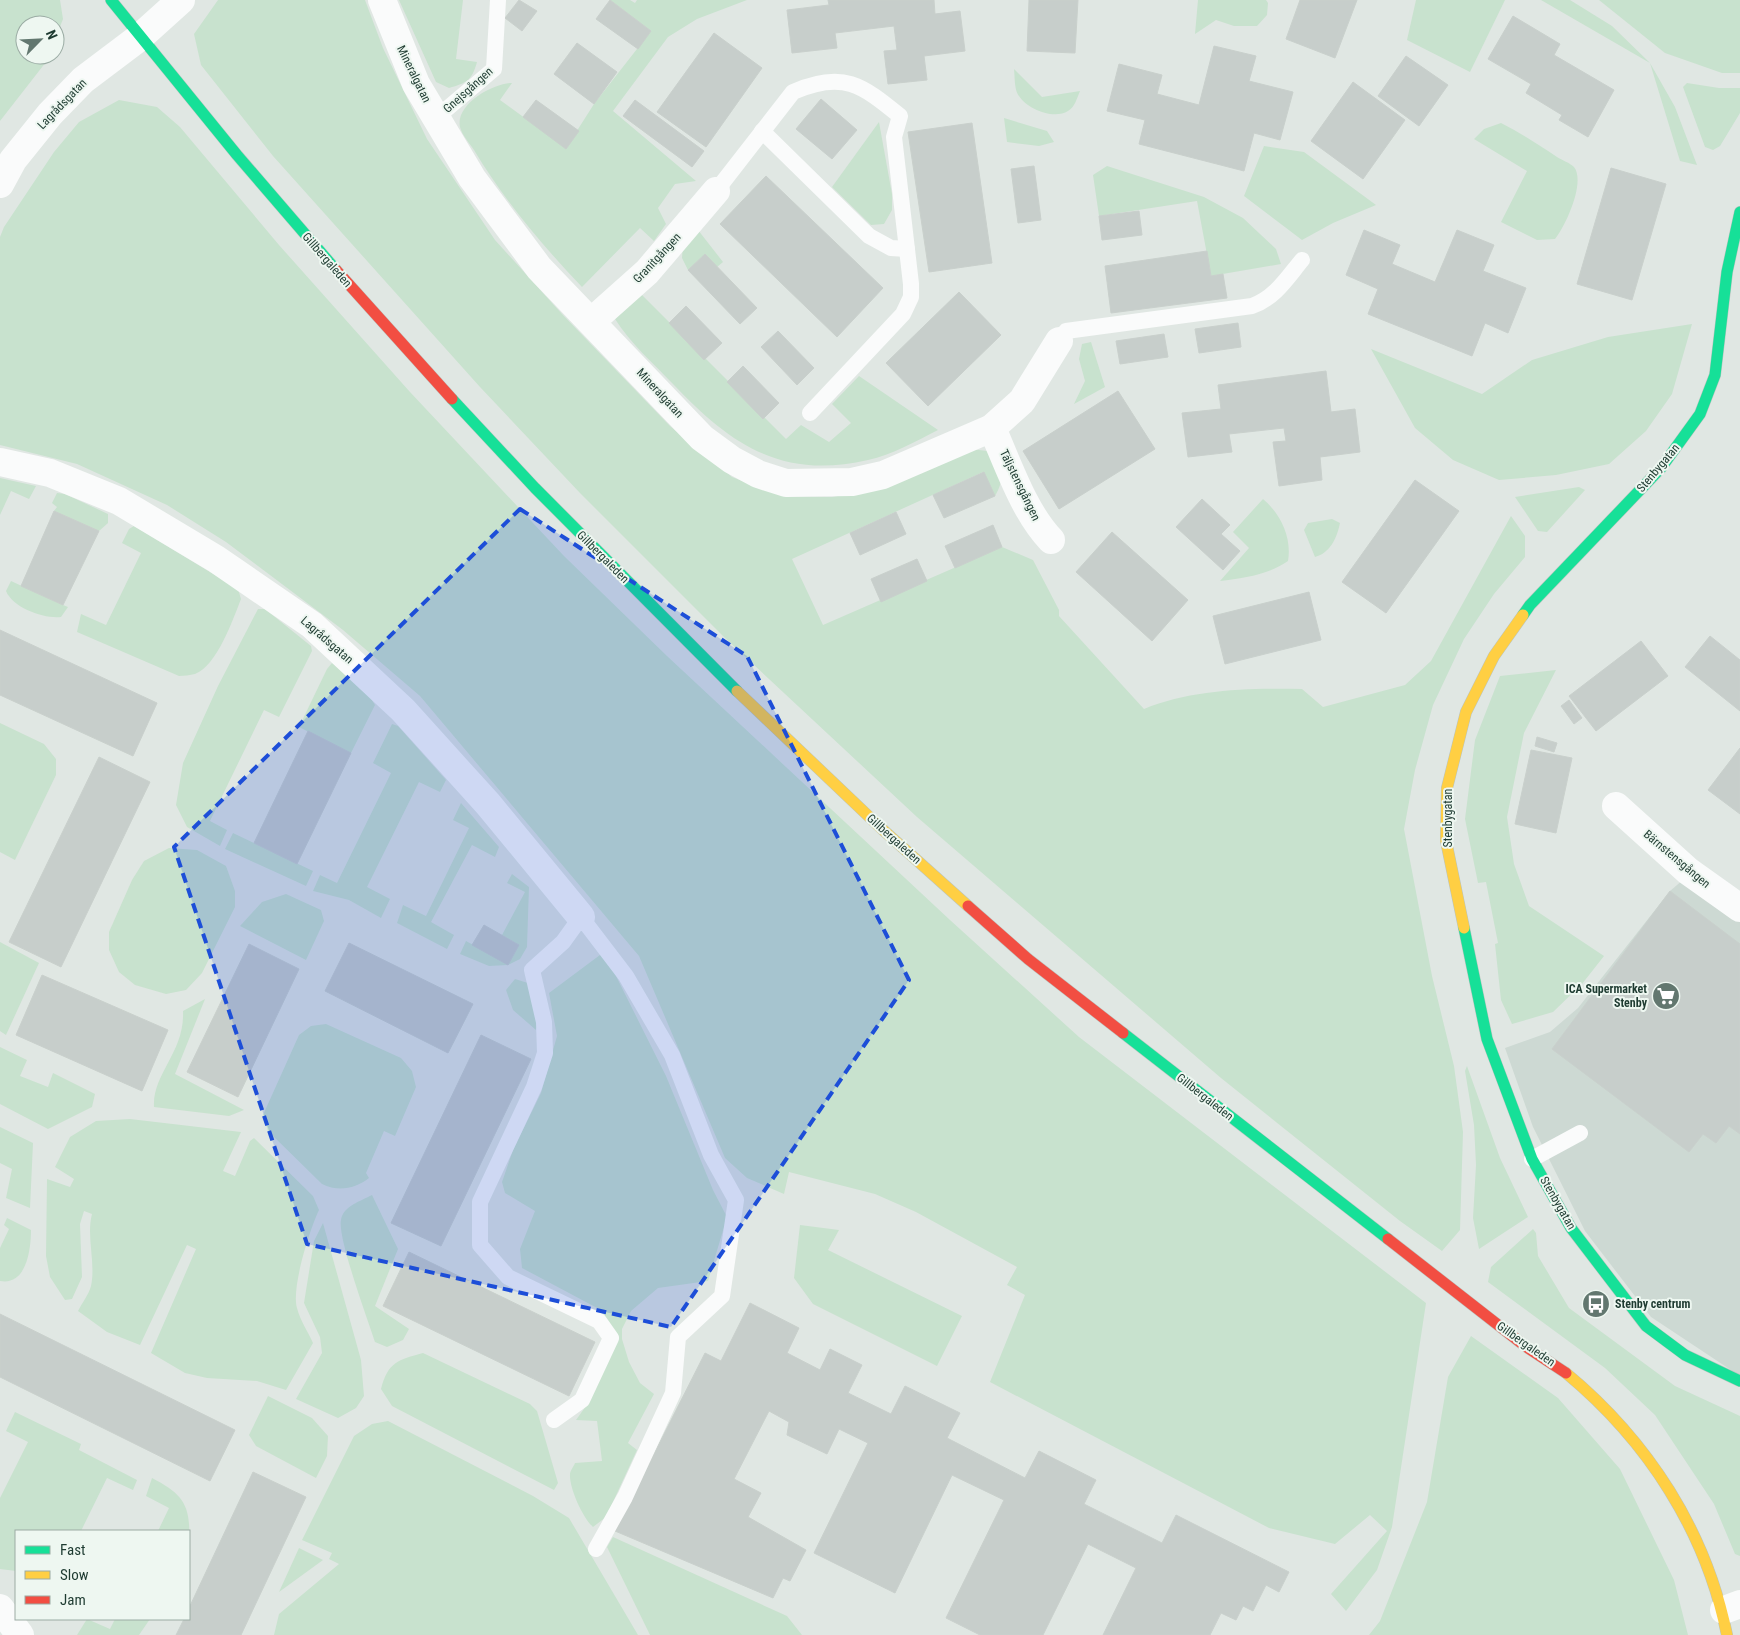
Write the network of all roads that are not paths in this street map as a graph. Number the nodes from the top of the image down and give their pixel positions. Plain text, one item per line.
1 (111, 0) edge
2 (181, 0) edge
3 (382, 0) edge
4 (498, 0) edge
5 (140, 37) junction
6 (436, 118) junction
7 (762, 131) junction
8 (0, 184) edge
9 (716, 191) joint
10 (1740, 212) edge
11 (907, 249) junction
12 (1302, 260) dead end
13 (592, 321) junction
14 (1059, 341) joint
15 (810, 413) dead end
16 (992, 428) junction
17 (0, 462) edge
18 (1051, 540) dead end
19 (1616, 806) dead end
20 (1740, 908) edge
21 (580, 917) junction
22 (1580, 1134) dead end
23 (1532, 1159) junction
24 (1740, 1381) edge
25 (554, 1420) dead end
26 (596, 1549) dead end
27 (0, 1608) edge
28 (1730, 1616) edge
29 (20, 1635) edge

1 - 5 main road, Gillbergaleden
2 - 5 street
3 - 6 street, Mineralgatan
4 - 6 lane, Gnejsgången
5 - 8 street, Lagrådsgatan
5 - 28 main road, Gillbergaleden
6 - 13 street, Mineralgatan
7 - 9 lane
7 - 11 lane
7 - 11 lane
9 - 13 street, Granitgången
10 - 23 main road, Stenbygatan
11 - 15 lane
12 - 14 lane
13 - 16 street, Mineralgatan
14 - 16 street, Mineralgatan
16 - 18 street, Täljstensgången
17 - 21 street, Lagrådsgatan
19 - 20 street, Bärnstensgången
21 - 25 lane
21 - 26 lane
22 - 23 lane
23 - 24 main road, Stenbygatan
27 - 29 street

